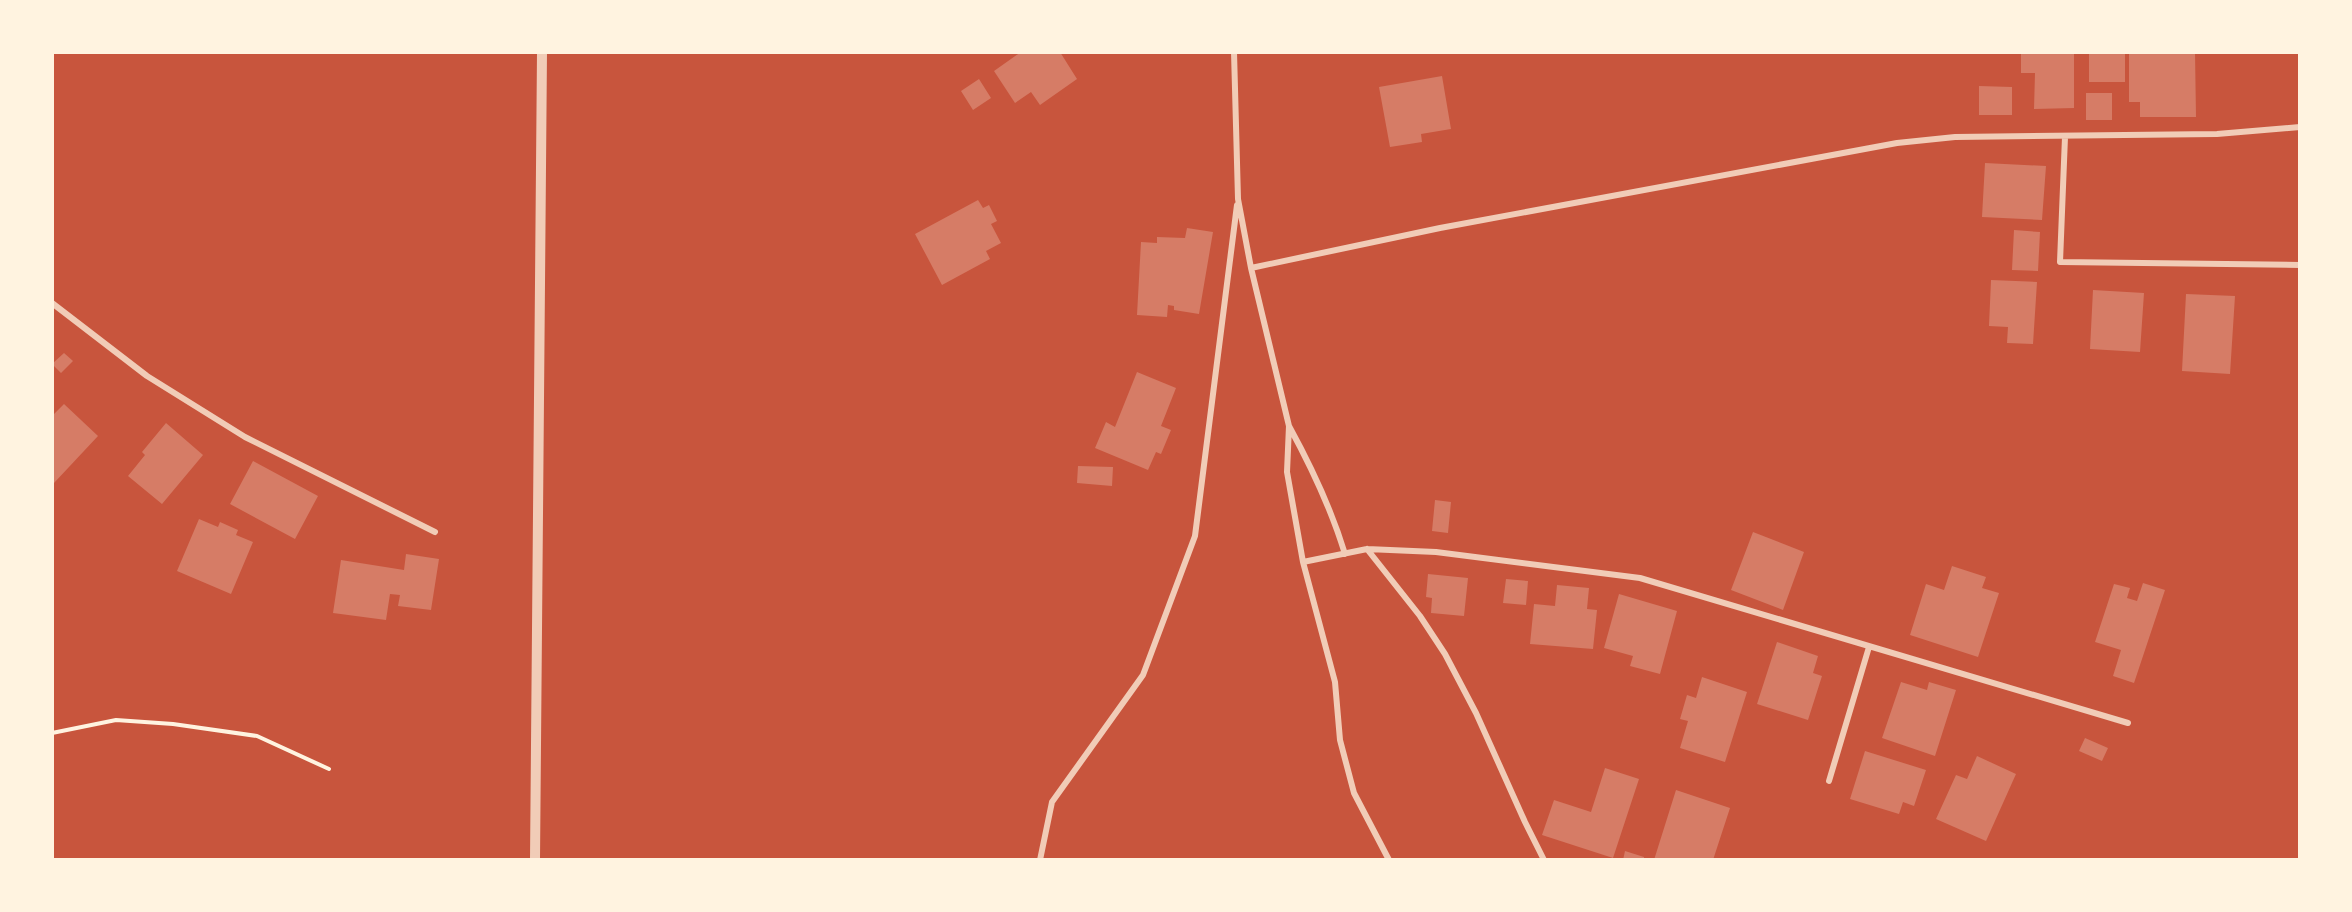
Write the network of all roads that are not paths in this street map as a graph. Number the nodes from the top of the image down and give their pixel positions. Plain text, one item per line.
1 (542, 52) edge
2 (1234, 52) edge
3 (2300, 127) edge
4 (2065, 137) junction
5 (1238, 199) junction
6 (2300, 266) edge
7 (1251, 268) junction
8 (52, 303) edge
9 (1289, 426) junction
10 (435, 532) dead end
11 (1367, 549) junction
12 (1345, 554) junction
13 (1303, 562) junction
14 (1869, 647) junction
15 (2128, 723) dead end
16 (1829, 781) dead end
17 (536, 860) edge
18 (1040, 860) edge
19 (1389, 860) edge
20 (1544, 860) edge

1 - 17 street
2 - 5 street
3 - 4 street
4 - 6 street
4 - 7 street
5 - 7 street
5 - 18 street
7 - 9 street
8 - 10 street
9 - 12 street
9 - 13 street
11 - 12 street
11 - 14 street
11 - 20 street
12 - 13 street
13 - 19 street
14 - 15 street
14 - 16 street

